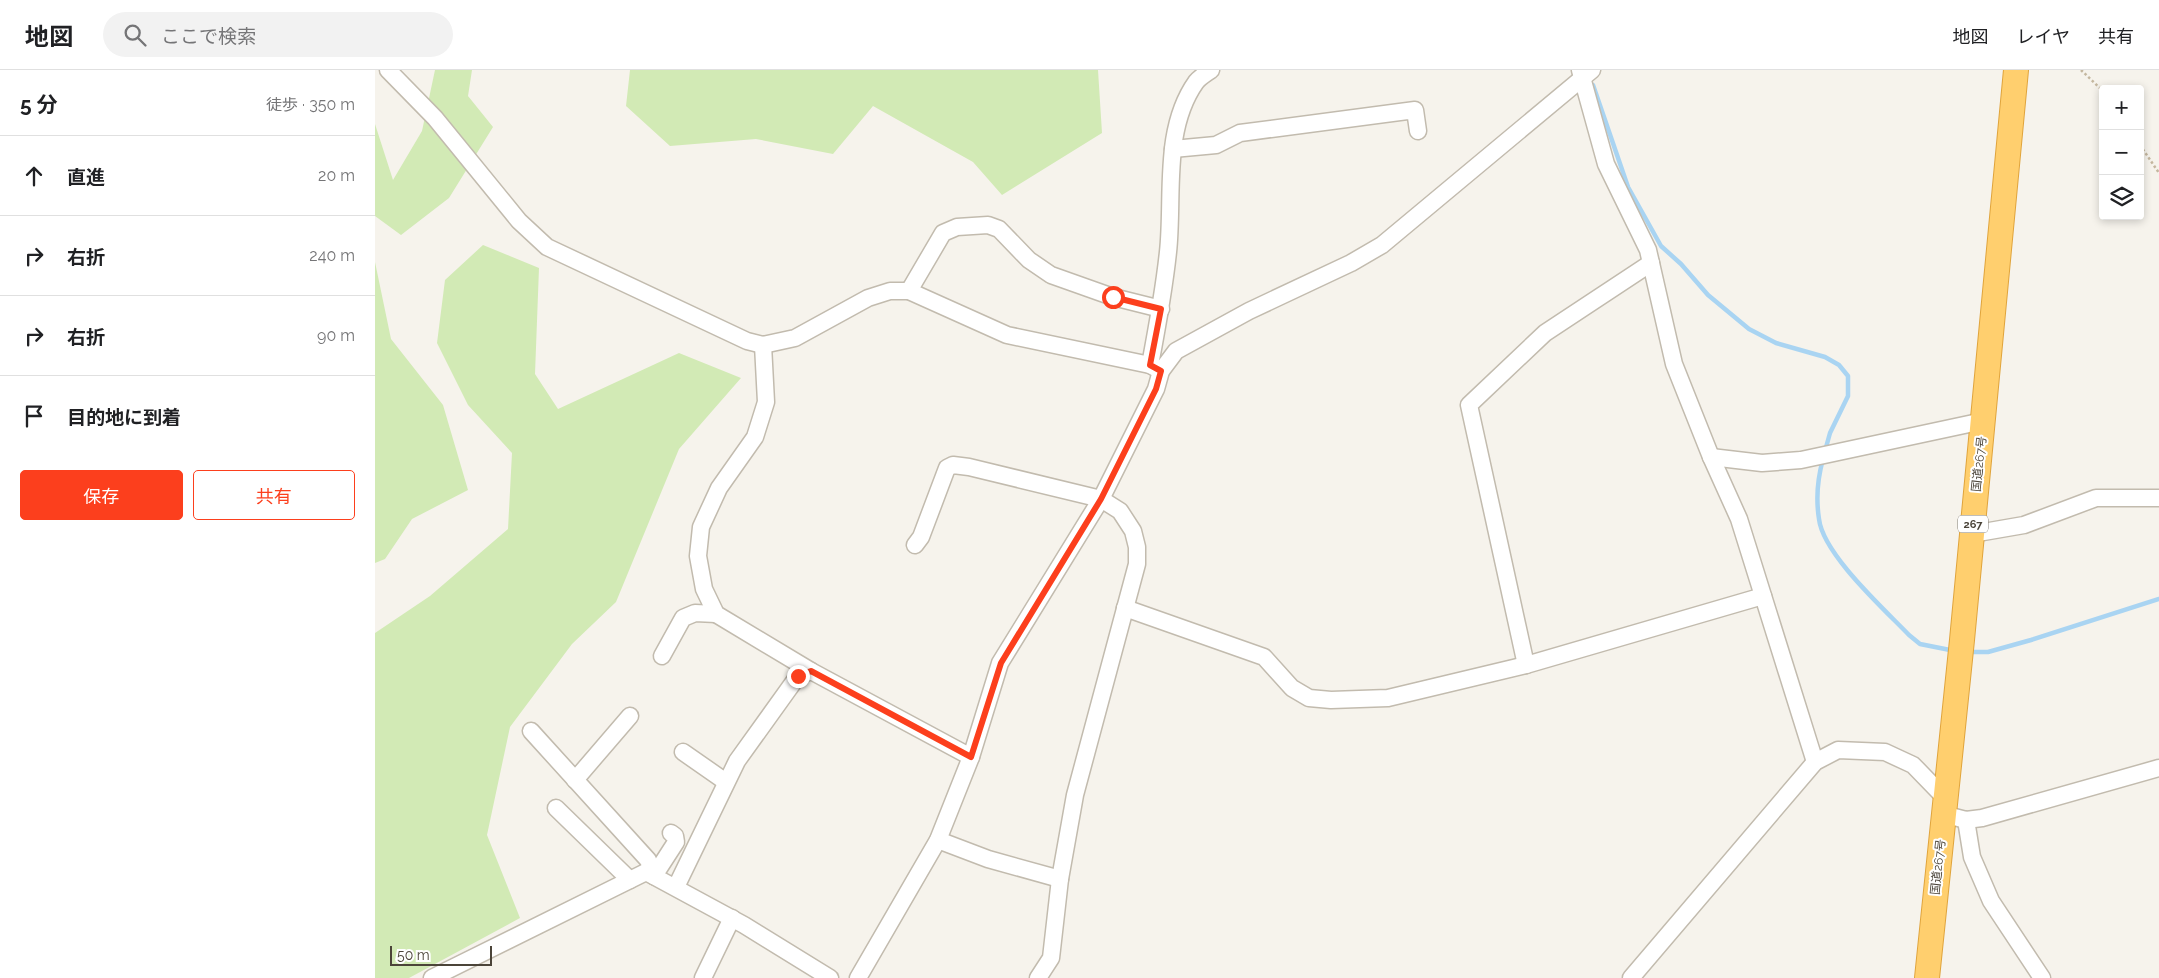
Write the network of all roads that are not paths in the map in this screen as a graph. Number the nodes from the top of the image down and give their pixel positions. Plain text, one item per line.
1 (388, 70) edge
2 (1211, 70) edge
3 (2016, 70) edge
4 (1585, 72) edge
5 (1419, 131) dead end
6 (1173, 149) junction
7 (1651, 263) junction
8 (909, 291) junction
9 (1161, 309) junction
10 (763, 345) junction
11 (1155, 368) junction
12 (1983, 421) junction
13 (1711, 457) junction
14 (2159, 498) edge
15 (1101, 499) junction
16 (1972, 534) junction
17 (915, 544) dead end
18 (1763, 596) junction
19 (1125, 608) junction
20 (716, 614) junction
21 (662, 656) dead end
22 (1526, 665) junction
23 (811, 671) junction
24 (630, 716) dead end
25 (531, 731) dead end
26 (683, 752) dead end
27 (971, 757) junction
28 (1815, 762) junction
29 (2159, 768) edge
30 (575, 780) junction
31 (726, 782) junction
32 (1944, 806) junction
33 (556, 808) dead end
34 (1966, 820) junction
35 (671, 833) dead end
36 (938, 840) junction
37 (654, 876) junction
38 (1060, 879) junction
39 (630, 880) junction
40 (676, 887) junction
41 (732, 918) junction
42 (449, 974) edge
43 (432, 978) edge
44 (703, 978) edge
45 (830, 978) edge
46 (858, 978) edge
47 (1038, 978) edge
48 (1631, 978) edge
49 (1927, 978) edge
50 (2042, 978) edge

1 - 10 street
2 - 6 street
3 - 12 highway, 国道267号 / 267
4 - 7 street
4 - 11 street
5 - 6 street
6 - 9 street
7 - 13 street
7 - 22 street
8 - 9 street
8 - 10 street
8 - 11 street
9 - 11 street
10 - 20 street
11 - 15 street
12 - 13 street
12 - 16 highway, 国道267号 / 267
13 - 18 street
14 - 16 street
15 - 17 street
15 - 19 street
15 - 27 street
16 - 32 highway, 国道267号 / 267
18 - 22 street
18 - 28 street
19 - 22 street
19 - 38 street
20 - 21 street
20 - 23 street
23 - 27 street
23 - 31 street
24 - 30 street
25 - 30 street
26 - 31 street
27 - 36 street
28 - 32 street
28 - 48 street
29 - 34 street
30 - 37 street
31 - 40 street
32 - 34 street
32 - 49 highway, 国道267号 / 267
33 - 39 street
34 - 50 street
35 - 37 street
36 - 38 street
36 - 46 street
37 - 39 street
37 - 40 street
38 - 47 street
39 - 42 street
40 - 41 street
41 - 44 street
41 - 45 street
42 - 43 street

